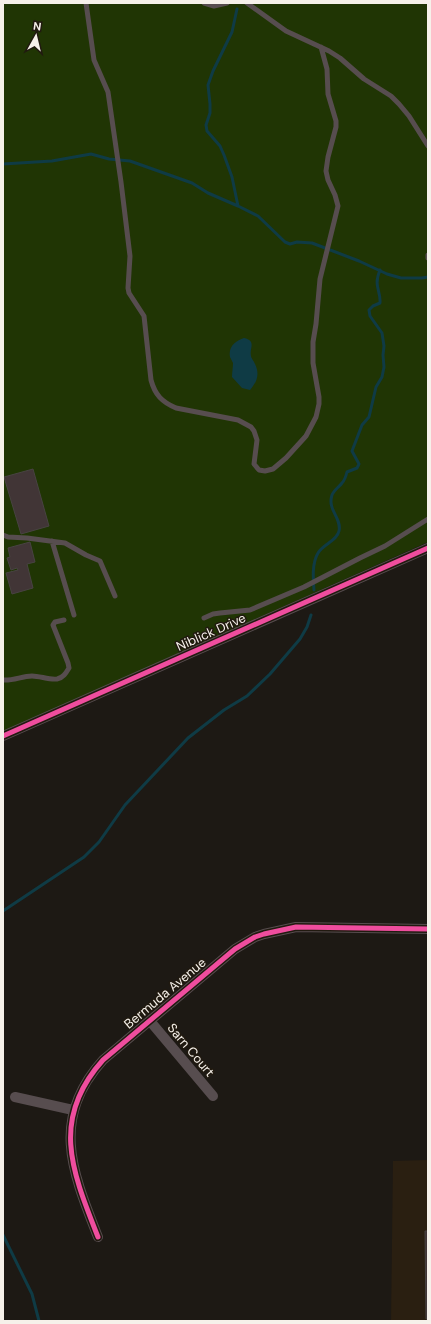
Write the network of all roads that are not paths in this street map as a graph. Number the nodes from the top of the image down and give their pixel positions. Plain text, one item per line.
1 (86, 3) edge
2 (204, 3) edge
3 (227, 3) edge
4 (247, 3) edge
5 (320, 47) junction
6 (428, 146) edge
7 (428, 519) edge
8 (3, 535) edge
9 (52, 542) junction
10 (427, 552) edge
11 (115, 596) dead end
12 (74, 615) dead end
13 (204, 618) dead end
14 (64, 620) dead end
15 (3, 680) edge
16 (3, 736) edge
17 (428, 929) edge
18 (150, 1021) junction
19 (214, 1096) dead end
20 (15, 1097) dead end
21 (73, 1110) junction
22 (98, 1237) dead end

1 - 5 lane
2 - 3 lane
4 - 5 lane
5 - 6 lane
7 - 13 lane
8 - 9 lane
9 - 11 lane
9 - 12 lane
10 - 16 street, Niblick Drive
14 - 15 lane
17 - 18 street, Bermuda Avenue
18 - 19 street, Sarn Court
18 - 21 street, Bermuda Avenue
20 - 21 street
21 - 22 street, Bermuda Avenue

